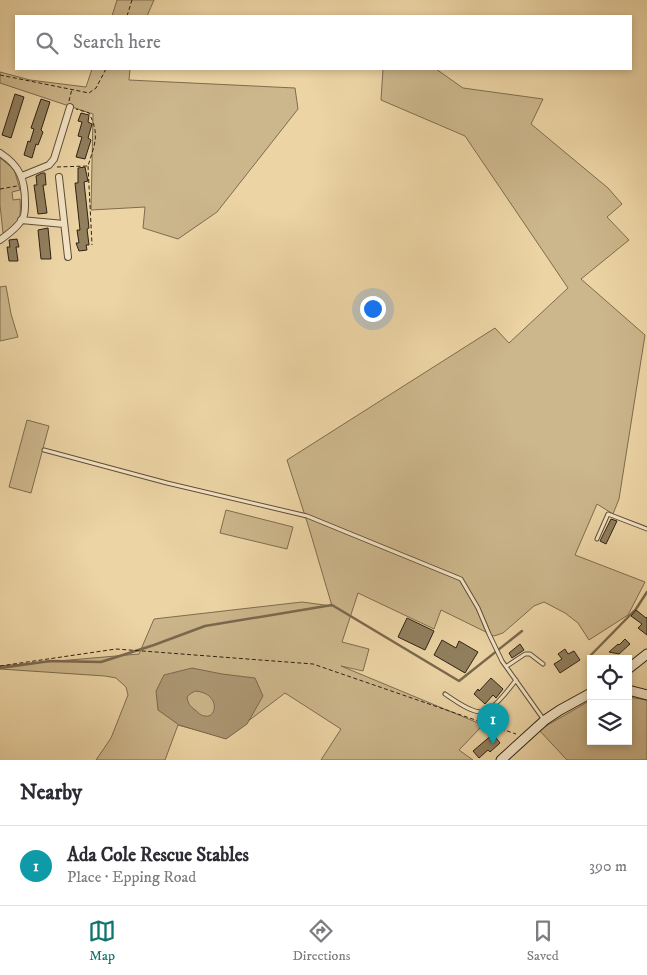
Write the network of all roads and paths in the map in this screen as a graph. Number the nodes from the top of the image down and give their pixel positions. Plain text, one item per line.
1 (132, 0) edge
2 (127, 15) edge
3 (105, 70) edge
4 (0, 75) edge
5 (72, 89) junction
6 (69, 106) joint
7 (82, 110) dead end
8 (0, 153) edge
9 (49, 165) junction
10 (88, 166) junction
11 (22, 176) junction
12 (59, 177) dead end
13 (24, 185) junction
14 (0, 189) edge
15 (21, 220) junction
16 (64, 224) junction
17 (0, 240) edge
18 (92, 245) dead end
19 (68, 257) dead end
20 (44, 450) dead end
21 (647, 529) edge
22 (597, 539) dead end
23 (647, 654) edge
24 (544, 664) dead end
25 (0, 666) edge
26 (507, 666) junction
27 (632, 666) edge
28 (516, 680) junction
29 (632, 691) edge
30 (445, 694) dead end
31 (587, 695) edge
32 (647, 695) edge
33 (545, 720) junction
34 (525, 738) junction
35 (502, 760) edge

1 - 2 path
3 - 5 path
4 - 5 path
5 - 6 path
6 - 9 street
7 - 10 path
8 - 11 street
9 - 10 path
9 - 11 street
10 - 18 path
11 - 13 street
12 - 16 street
13 - 14 path
13 - 15 street
15 - 16 street
15 - 17 street
16 - 19 street
20 - 26 lane
21 - 22 lane
23 - 27 main road
24 - 26 lane
25 - 34 path
26 - 28 lane
28 - 30 lane
28 - 33 lane
29 - 32 main road
31 - 33 main road
33 - 34 main road
34 - 35 main road

